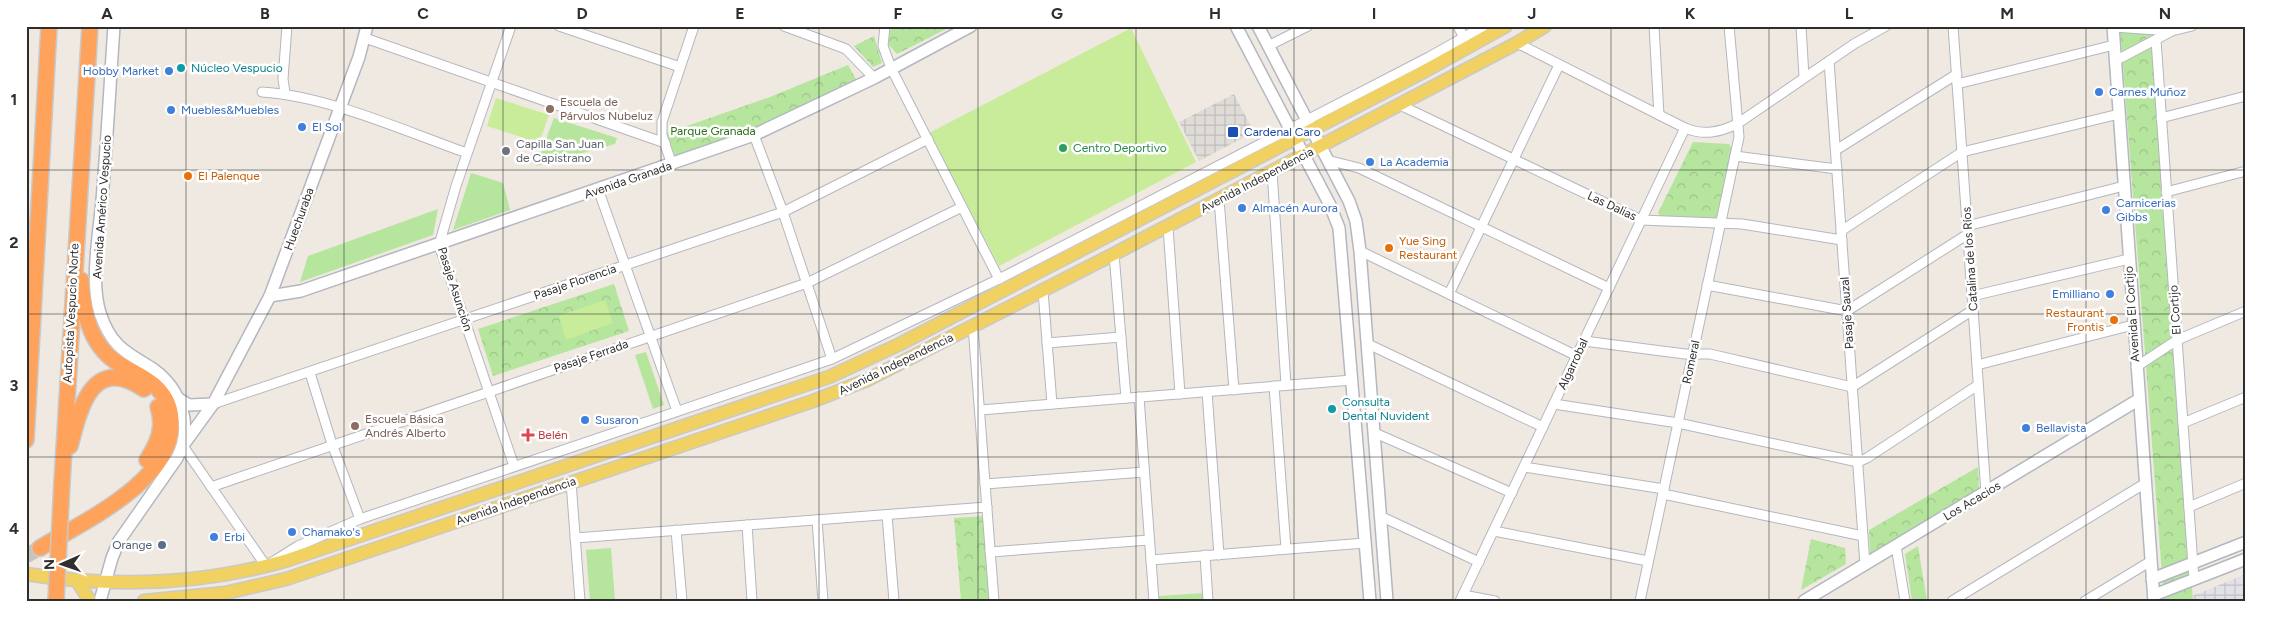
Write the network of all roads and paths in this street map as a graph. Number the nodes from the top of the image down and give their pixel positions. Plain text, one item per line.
1 (44, 26) edge
2 (49, 26) edge
3 (90, 26) edge
4 (114, 26) edge
5 (287, 26) edge
6 (511, 26) edge
7 (559, 26) edge
8 (694, 26) edge
9 (784, 26) edge
10 (885, 26) edge
11 (971, 26) edge
12 (1236, 26) edge
13 (1308, 26) edge
14 (1458, 26) edge
15 (1484, 26) edge
16 (1506, 26) edge
17 (1545, 26) edge
18 (1654, 26) edge
19 (1729, 26) edge
20 (1801, 26) edge
21 (1953, 26) edge
22 (2191, 26) edge
23 (2113, 27) edge
24 (1880, 28) edge
25 (1259, 29) edge
26 (2172, 31) junction
27 (366, 32) edge
28 (1464, 38) junction
29 (1243, 40) junction
30 (2156, 40) junction
31 (1517, 43) junction
32 (2114, 45) junction
33 (1268, 46) junction
34 (1829, 61) junction
35 (2115, 61) junction
36 (1559, 65) junction
37 (680, 67) junction
38 (891, 68) junction
39 (46, 70) junction
40 (1957, 74) junction
41 (1804, 77) junction
42 (874, 78) junction
43 (492, 82) junction
44 (1958, 84) junction
45 (262, 92) dead end
46 (285, 93) junction
47 (2246, 96) edge
48 (1400, 105) junction
49 (340, 108) junction
50 (2119, 114) junction
51 (1659, 115) junction
52 (2161, 118) junction
53 (1737, 124) junction
54 (1309, 125) junction
55 (1685, 128) junction
56 (1293, 133) junction
57 (754, 135) junction
58 (928, 139) junction
59 (665, 142) junction
60 (1320, 147) junction
61 (1836, 150) junction
62 (1962, 152) junction
63 (467, 153) junction
64 (1304, 155) junction
65 (1735, 156) junction
66 (1514, 159) junction
67 (1327, 160) junction
68 (672, 165) junction
69 (1837, 169) junction
70 (1272, 171) junction
71 (2246, 171) edge
72 (2124, 186) junction
73 (598, 189) junction
74 (2166, 192) junction
75 (1219, 200) junction
76 (39, 201) junction
77 (962, 206) junction
78 (783, 212) junction
79 (1641, 220) junction
80 (1721, 223) junction
81 (1168, 226) junction
82 (1481, 227) junction
83 (1968, 230) junction
84 (1841, 231) junction
85 (1842, 240) junction
86 (75, 243) junction
87 (439, 245) junction
88 (1360, 251) junction
89 (1114, 254) junction
90 (2129, 259) junction
91 (26, 264) edge
92 (625, 265) junction
93 (999, 279) junction
94 (807, 283) junction
95 (1708, 285) junction
96 (1609, 288) junction
97 (1043, 291) junction
98 (1449, 294) junction
99 (270, 296) junction
100 (1972, 296) junction
101 (1973, 310) junction
102 (1847, 311) junction
103 (2246, 311) edge
104 (465, 320) junction
105 (2133, 325) junction
106 (973, 326) junction
107 (650, 336) junction
108 (1121, 337) junction
109 (2177, 340) junction
110 (1584, 341) junction
111 (1047, 343) junction
112 (1368, 344) junction
113 (1693, 353) junction
114 (1577, 356) junction
115 (832, 359) junction
116 (1977, 366) junction
117 (2136, 367) junction
118 (310, 373) junction
119 (1352, 380) junction
120 (1286, 385) junction
121 (1978, 385) junction
122 (1274, 386) junction
123 (1852, 386) junction
124 (489, 390) junction
125 (1234, 390) junction
126 (1207, 392) junction
127 (1180, 394) junction
128 (1139, 397) junction
129 (2246, 397) edge
130 (1126, 398) junction
131 (179, 399) junction
132 (2138, 400) junction
133 (213, 404) junction
134 (1052, 404) junction
135 (1554, 404) junction
136 (980, 410) junction
137 (677, 411) junction
138 (1678, 423) junction
139 (2183, 423) junction
140 (1543, 428) junction
141 (1375, 433) junction
142 (26, 440) edge
143 (332, 444) junction
144 (183, 446) junction
145 (1858, 462) junction
146 (514, 466) junction
147 (1524, 467) junction
148 (1144, 472) junction
149 (62, 479) junction
150 (571, 482) junction
151 (985, 484) junction
152 (2144, 484) junction
153 (2246, 484) edge
154 (211, 487) junction
155 (1663, 492) junction
156 (1986, 492) junction
157 (1512, 493) junction
158 (987, 507) junction
159 (2189, 507) junction
160 (887, 515) junction
161 (1380, 516) junction
162 (360, 519) junction
163 (817, 520) junction
164 (747, 525) junction
165 (676, 530) junction
166 (1494, 531) junction
167 (1863, 536) junction
168 (575, 538) junction
169 (1149, 540) junction
170 (2246, 542) edge
171 (1365, 543) junction
172 (1896, 546) junction
173 (1286, 549) junction
174 (990, 552) junction
175 (1219, 554) junction
176 (1205, 555) junction
177 (2246, 559) edge
178 (1151, 560) junction
179 (1648, 561) junction
180 (2151, 561) junction
181 (1479, 562) junction
182 (1865, 564) junction
183 (2193, 564) junction
184 (266, 566) junction
185 (26, 574) edge
186 (2152, 579) junction
187 (77, 580) junction
188 (2194, 580) junction
189 (105, 582) junction
190 (1462, 598) edge
191 (2154, 598) edge
192 (56, 601) edge
193 (90, 601) edge
194 (100, 601) edge
195 (144, 601) edge
196 (580, 601) edge
197 (682, 601) edge
198 (752, 601) edge
199 (823, 601) edge
200 (894, 601) edge
201 (994, 601) edge
202 (1154, 601) edge
203 (1208, 601) edge
204 (1370, 601) edge
205 (1386, 601) edge
206 (1495, 601) edge
207 (1640, 601) edge
208 (1804, 601) edge
209 (1905, 601) edge
210 (1952, 601) edge
211 (2085, 601) edge

1 - 39 highway
2 - 39 highway
3 - 86 highway, Autopista Vespucio Norte
4 - 131 street, Avenida Américo Vespucio
5 - 46 street
6 - 43 street, Pasaje Asunción
7 - 37 street
8 - 37 street
9 - 42 street
10 - 38 street
11 - 38 street, Avenida Granada
12 - 29 street
13 - 33 street
14 - 28 street
15 - 28 street, Avenida Independencia
16 - 54 main road, Avenida Independencia
17 - 31 main road, Avenida Independencia
18 - 51 street
19 - 53 street, Romeral
20 - 41 street
21 - 40 street, Catalina de los Ríos
22 - 26 street
23 - 26 street
23 - 32 street, Avenida El Cortijo
24 - 34 street
25 - 29 street
25 - 33 street
26 - 30 street
27 - 43 street
27 - 49 street, Huechuraba
28 - 54 street, Avenida Independencia
29 - 56 street
30 - 35 street
30 - 52 street, El Cortijo
31 - 36 street
31 - 48 main road, Avenida Independencia
32 - 35 street, Avenida El Cortijo
32 - 44 street
33 - 54 street
34 - 41 street
34 - 61 street, Pasaje Sauzal
35 - 50 street, Avenida El Cortijo
36 - 51 street
36 - 66 street
37 - 59 street
38 - 42 street, Avenida Granada
38 - 58 street
39 - 76 highway
40 - 44 street, Catalina de los Ríos
40 - 61 street
41 - 53 street
42 - 57 street, Avenida Granada
43 - 59 street
43 - 63 street, Pasaje Asunción
44 - 62 street, Catalina de los Ríos
45 - 46 street
46 - 49 street
47 - 52 street
48 - 60 main road, Avenida Independencia
48 - 66 street, Las Dalias
49 - 63 street
49 - 99 street, Huechuraba
50 - 62 street
50 - 72 street, Avenida El Cortijo
51 - 55 street
52 - 74 street, El Cortijo
53 - 55 street
53 - 65 street, Romeral
54 - 56 main road, Avenida Independencia
54 - 60 street
55 - 79 street, Algarrobal
56 - 64 street
56 - 93 street, Avenida Independencia
56 - 184 main road, Avenida Independencia
57 - 68 street, Avenida Granada
57 - 78 street
58 - 77 street
58 - 78 street, Pasaje Florencia
59 - 68 street
60 - 64 main road, Avenida Independencia
60 - 67 street
61 - 69 street, Pasaje Sauzal
62 - 83 street, Catalina de los Ríos
62 - 84 street
63 - 87 street, Pasaje Asunción
64 - 70 main road, Avenida Independencia
64 - 119 street
65 - 69 street
65 - 80 street, Romeral
66 - 79 street, Las Dalias
66 - 82 street
67 - 82 street
67 - 88 street
68 - 73 street, Avenida Granada
69 - 84 street, Pasaje Sauzal
70 - 75 main road, Avenida Independencia
70 - 120 street
71 - 74 street
72 - 83 street
72 - 90 street, Avenida El Cortijo
73 - 87 street, Avenida Granada
73 - 92 street
74 - 109 street, El Cortijo
75 - 81 main road, Avenida Independencia
75 - 125 street
76 - 91 highway
76 - 142 highway
77 - 93 street
77 - 94 street, Pasaje Ferrada
78 - 92 street, Pasaje Florencia
78 - 94 street
79 - 80 street, Las Dalias
79 - 96 street, Algarrobal
80 - 85 street, Las Dalias
80 - 95 street, Romeral
81 - 89 main road, Avenida Independencia
81 - 127 street
82 - 96 street
82 - 98 street
83 - 100 street, Catalina de los Ríos
83 - 102 street
84 - 85 street, Pasaje Sauzal
85 - 102 street, Pasaje Sauzal
86 - 149 highway, Autopista Vespucio Norte
86 - 149 highway
87 - 99 street, Avenida Granada
87 - 104 street, Pasaje Asunción
88 - 98 street
88 - 112 street
89 - 97 main road, Avenida Independencia
89 - 108 street
90 - 100 street
90 - 105 street, Avenida El Cortijo
92 - 104 street, Pasaje Florencia
92 - 107 street
93 - 115 street, Avenida Independencia
94 - 107 street, Pasaje Ferrada
94 - 115 street
95 - 102 street
95 - 113 street, Romeral
96 - 110 street, Algarrobal
97 - 106 main road, Avenida Independencia
97 - 111 street
98 - 114 street
99 - 133 street, Huechuraba
100 - 101 street, Catalina de los Ríos
101 - 116 street, Catalina de los Ríos
101 - 123 street
102 - 123 street, Pasaje Sauzal
103 - 109 street
104 - 118 street, Pasaje Florencia
104 - 124 street, Pasaje Asunción
105 - 116 street
105 - 117 street, Avenida El Cortijo
106 - 136 street
106 - 150 main road, Avenida Independencia
107 - 124 street, Pasaje Ferrada
107 - 137 street
108 - 111 street
108 - 130 street
109 - 117 street
109 - 139 street, El Cortijo
110 - 113 street
110 - 114 street, Algarrobal
111 - 134 street
112 - 140 street
112 - 141 street
113 - 123 street
113 - 138 street, Romeral
114 - 135 street, Algarrobal
115 - 137 street, Avenida Independencia
116 - 121 street, Catalina de los Ríos
117 - 132 street, Avenida El Cortijo
118 - 133 street, Pasaje Florencia
118 - 143 street
119 - 120 street
119 - 171 street
120 - 122 street
121 - 145 street
121 - 156 street, Catalina de los Ríos
122 - 125 street
122 - 173 street
123 - 145 street, Pasaje Sauzal
124 - 143 street, Pasaje Ferrada
124 - 146 street, Pasaje Asunción
125 - 126 street
126 - 127 street
126 - 175 street
127 - 128 street
128 - 130 street
128 - 148 street
129 - 139 street
130 - 134 street
131 - 133 street
131 - 144 street, Avenida Américo Vespucio
132 - 152 street, Avenida El Cortijo
132 - 156 street, Los Acacios
133 - 144 street, Huechuraba
134 - 136 street
135 - 138 street
135 - 140 street, Algarrobal
136 - 151 street
137 - 146 street, Avenida Independencia
138 - 145 street
138 - 155 street, Romeral
139 - 159 street, El Cortijo
140 - 147 street, Algarrobal
141 - 157 street
141 - 161 street
143 - 154 street, Pasaje Ferrada
143 - 162 street
144 - 154 street
144 - 189 street, Avenida Américo Vespucio
145 - 167 street, Pasaje Sauzal
146 - 162 street, Avenida Independencia
147 - 155 street
147 - 157 street, Algarrobal
148 - 151 street
148 - 169 street
149 - 192 highway, Autopista Vespucio Norte, bridge
150 - 168 street
150 - 195 main road, Avenida Independencia
151 - 158 street
152 - 180 street, Avenida El Cortijo
152 - 210 street
153 - 159 street
154 - 184 street
155 - 167 street
155 - 179 street, Romeral
156 - 172 street, Los Acacios
157 - 166 street, Algarrobal
158 - 160 street
158 - 174 street
159 - 183 street, El Cortijo
160 - 163 street
160 - 200 street
161 - 181 street
161 - 205 street
162 - 184 street, Avenida Independencia
163 - 164 street
163 - 199 street
164 - 165 street
164 - 198 street
165 - 168 street
165 - 197 street
166 - 179 street
166 - 181 street, Algarrobal
167 - 182 street, Pasaje Sauzal
168 - 196 street
169 - 174 street
169 - 178 street
170 - 183 street
171 - 173 street
171 - 204 street
172 - 182 street, Los Acacios
172 - 209 street
173 - 175 street
174 - 201 street
175 - 176 street
176 - 178 street
176 - 203 street
177 - 188 street
178 - 202 street
179 - 207 street, Romeral
180 - 186 street, Avenida El Cortijo
180 - 211 street
181 - 190 street, Algarrobal
182 - 208 street, Los Acacios
183 - 186 street
183 - 188 street, El Cortijo
184 - 189 main road, Avenida Independencia
185 - 187 main road, Avenida Independencia
186 - 191 street, Avenida El Cortijo
187 - 189 main road, Avenida Independencia
187 - 193 main road
188 - 191 street
189 - 194 street, Avenida Américo Vespucio
190 - 206 street

